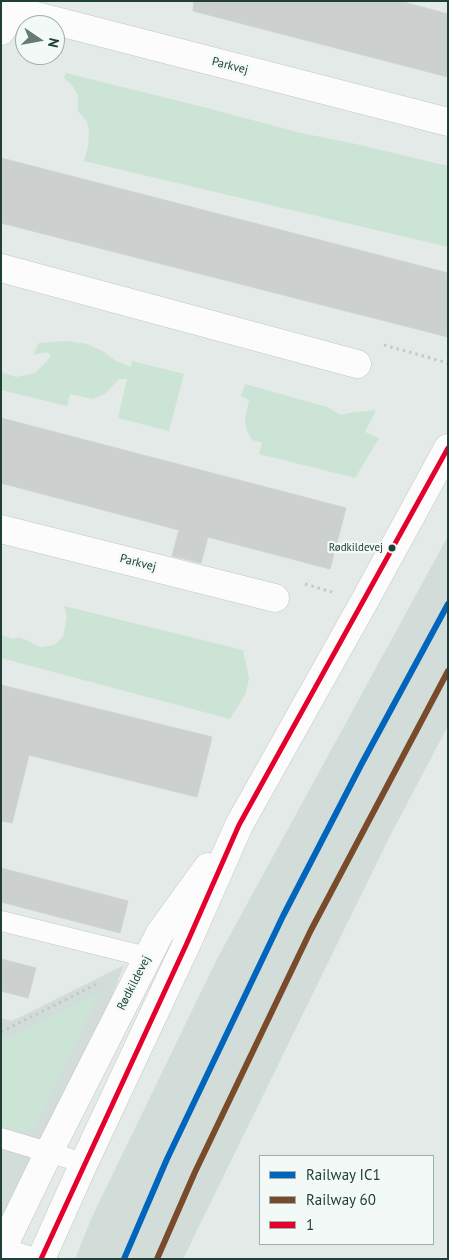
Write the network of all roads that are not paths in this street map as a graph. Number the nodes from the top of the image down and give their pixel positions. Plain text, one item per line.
1 (11, 14) edge
2 (448, 122) edge
3 (1, 268) edge
4 (357, 364) road end
5 (448, 448) edge
6 (1, 529) edge
7 (275, 598) road end
8 (239, 825) junction
9 (1, 921) edge
10 (145, 961) junction
11 (1, 1138) edge
12 (49, 1152) junction
13 (84, 1163) junction
14 (2, 1249) edge
15 (38, 1259) edge
16 (42, 1259) edge

1 - 2 street, Parkvej
3 - 4 street
5 - 8 street, Rødkildevej
6 - 7 street, Parkvej
8 - 10 street, Rødkildevej
8 - 13 street, Rødkildevej
9 - 10 lane
10 - 12 street, Rødkildevej
11 - 12 lane
12 - 13 lane
12 - 14 street, Rødkildevej
13 - 16 street, Rødkildevej
14 - 15 lane, Rødkildevej

